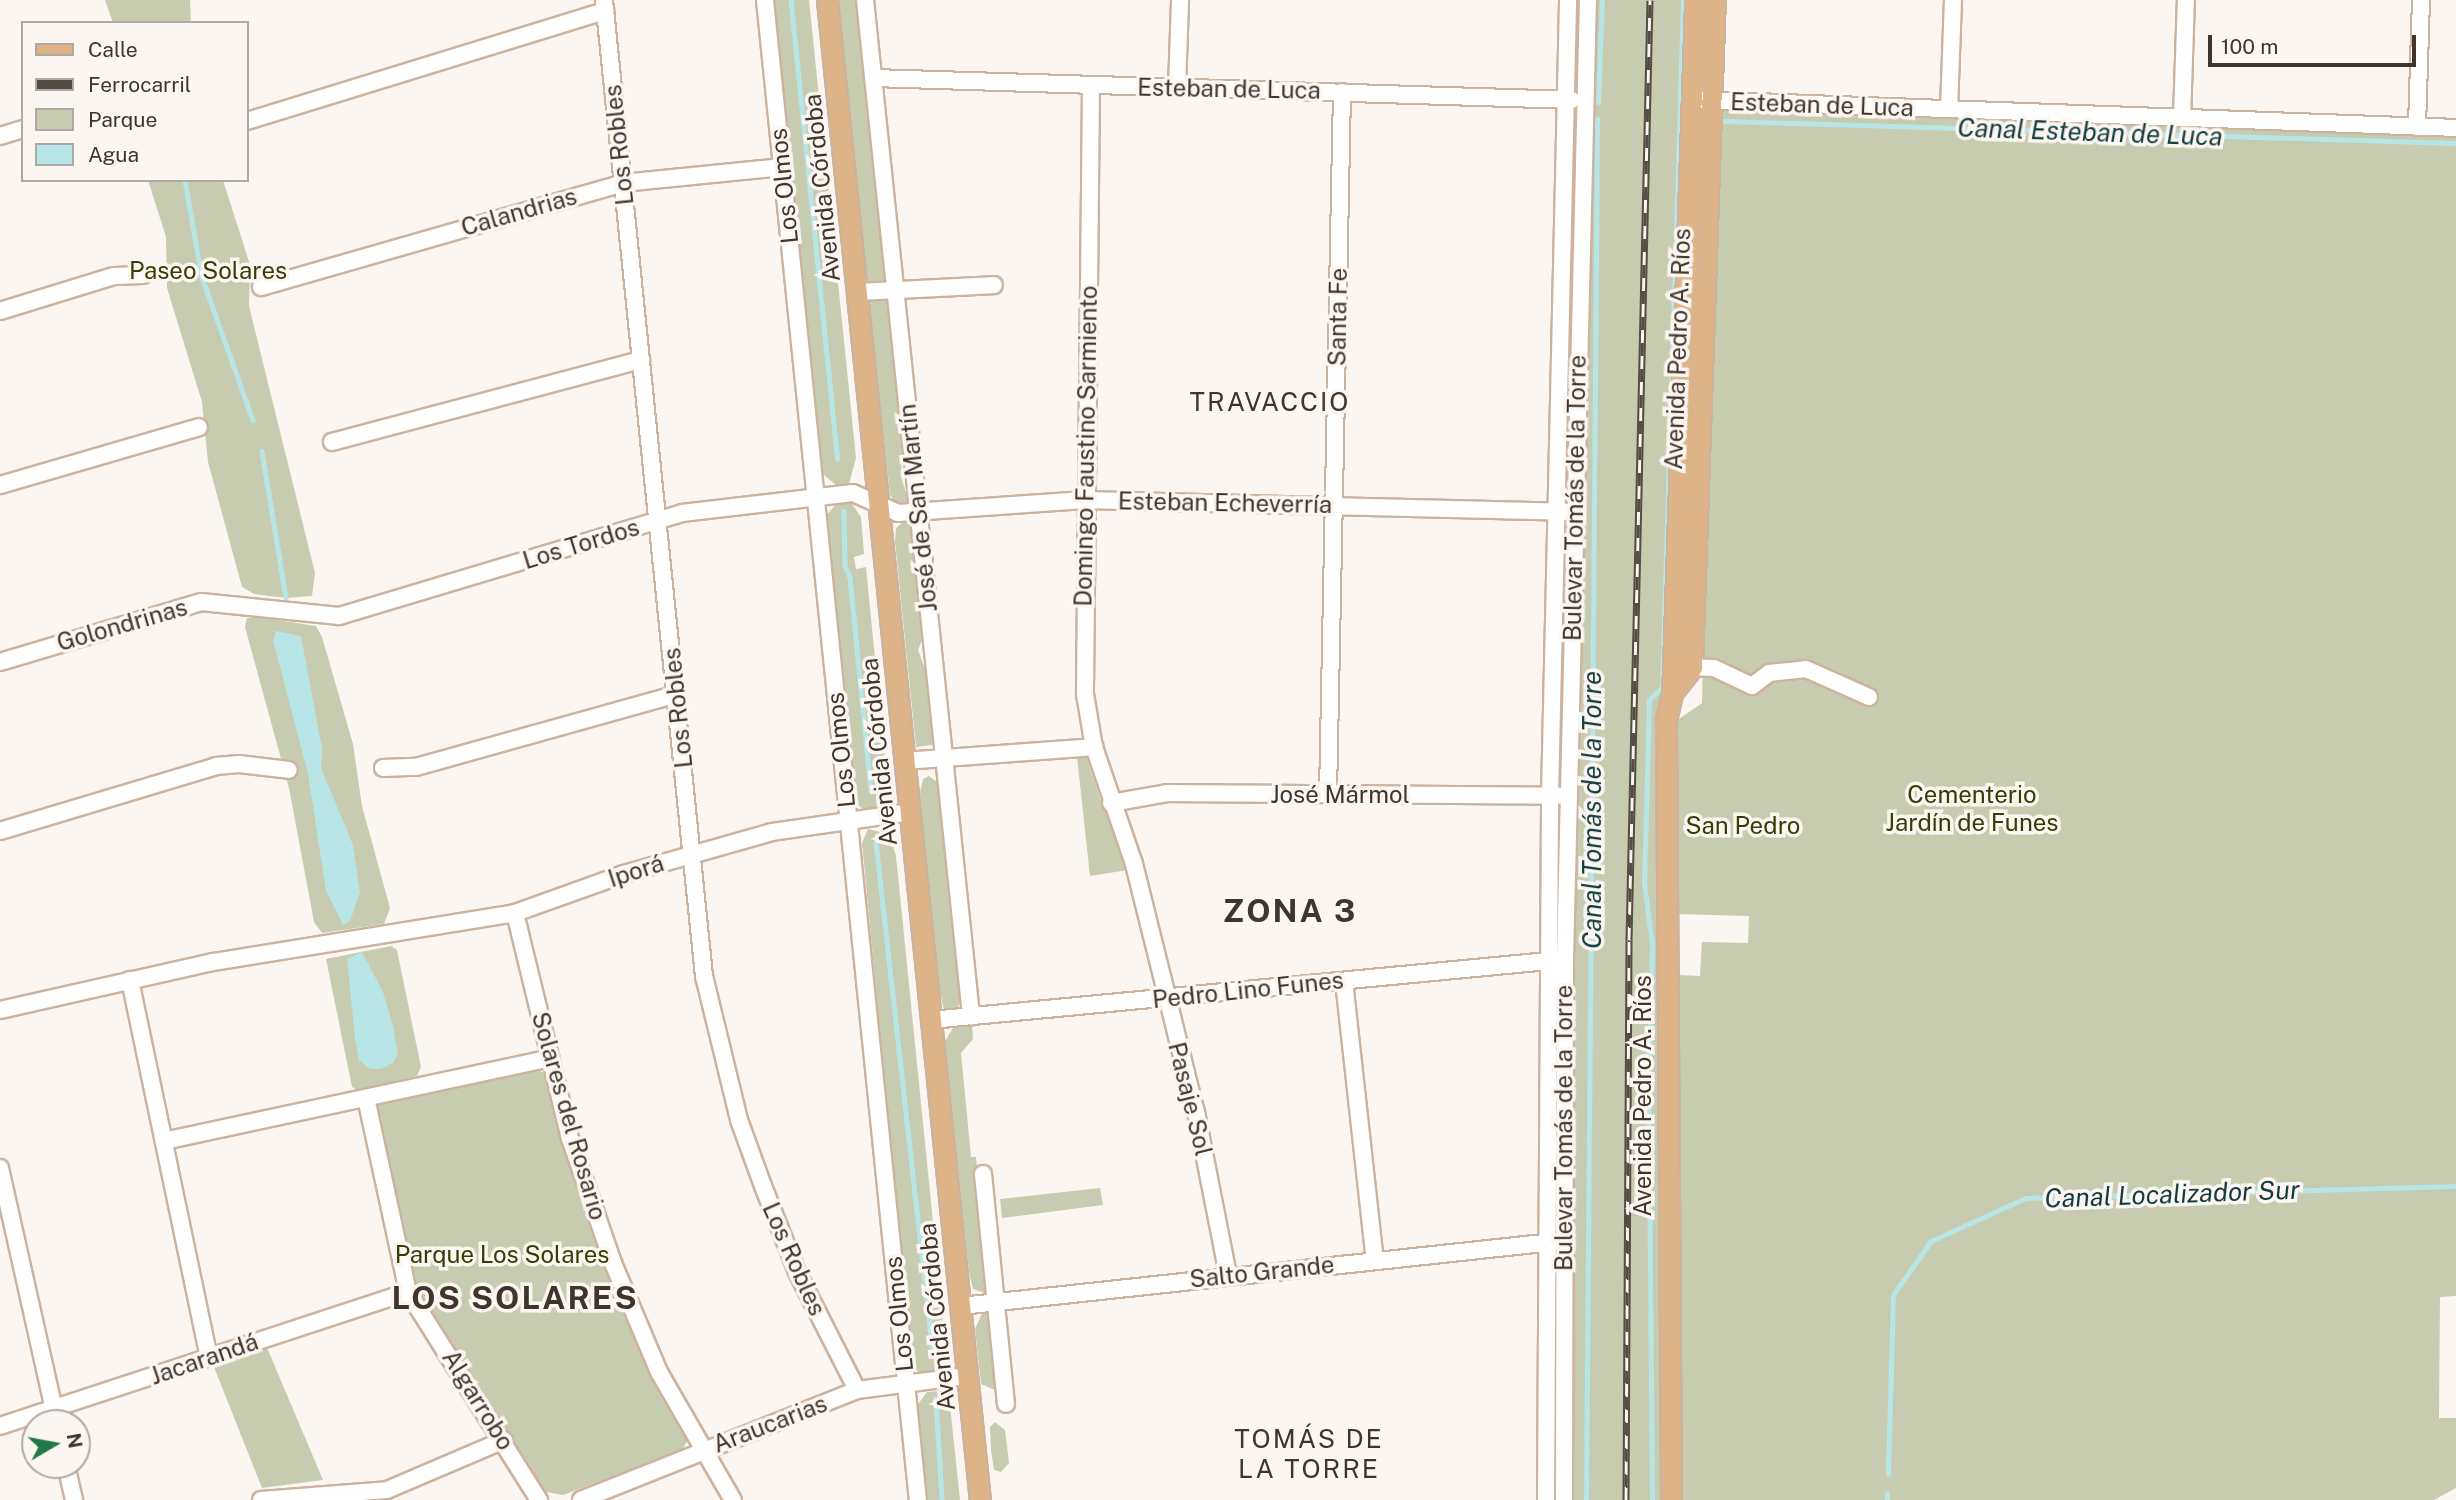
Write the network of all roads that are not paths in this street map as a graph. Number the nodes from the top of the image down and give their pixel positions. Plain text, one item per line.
1 (765, 0) edge
2 (827, 0) edge
3 (865, 0) edge
4 (1180, 0) edge
5 (1568, 0) edge
6 (1588, 0) edge
7 (1695, 0) edge
8 (1715, 0) edge
9 (1953, 0) edge
10 (2186, 0) edge
11 (2421, 0) edge
12 (604, 6) edge
13 (873, 78) junction
14 (1091, 86) junction
15 (1177, 88) junction
16 (1342, 92) junction
17 (1564, 99) junction
18 (1585, 100) junction
19 (1701, 100) junction
20 (1949, 109) junction
21 (2182, 118) junction
22 (248, 121) edge
23 (2417, 127) junction
24 (2456, 128) edge
25 (21, 130) edge
26 (0, 136) edge
27 (782, 167) junction
28 (623, 183) junction
29 (143, 275) dead end
30 (994, 285) dead end
31 (261, 286) dead end
32 (895, 290) junction
33 (857, 292) junction
34 (0, 311) edge
35 (641, 360) junction
36 (199, 427) dead end
37 (332, 442) dead end
38 (0, 485) edge
39 (816, 497) junction
40 (1085, 500) junction
41 (878, 504) junction
42 (1334, 506) junction
43 (1556, 511) junction
44 (919, 512) junction
45 (1575, 512) junction
46 (658, 520) junction
47 (287, 613) joint
48 (0, 662) edge
49 (1682, 667) junction
50 (677, 694) junction
51 (1869, 697) dead end
52 (1094, 747) junction
53 (944, 757) junction
54 (905, 761) junction
55 (383, 768) dead end
56 (289, 770) dead end
57 (1328, 795) junction
58 (1550, 796) junction
59 (1569, 796) junction
60 (1111, 803) junction
61 (910, 812) junction
62 (848, 821) junction
63 (0, 831) edge
64 (692, 853) junction
65 (515, 913) junction
66 (1565, 960) junction
67 (1549, 962) junction
68 (130, 981) junction
69 (1345, 981) junction
70 (1166, 998) junction
71 (0, 1010) edge
72 (971, 1016) junction
73 (931, 1020) junction
74 (550, 1058) junction
75 (366, 1098) junction
76 (164, 1141) junction
77 (0, 1168) edge
78 (983, 1174) dead end
79 (1563, 1241) junction
80 (1545, 1243) junction
81 (1376, 1260) junction
82 (1228, 1275) junction
83 (408, 1292) junction
84 (996, 1302) junction
85 (961, 1306) junction
86 (209, 1358) junction
87 (968, 1376) junction
88 (907, 1384) junction
89 (857, 1390) junction
90 (1006, 1404) dead end
91 (54, 1409) edge
92 (74, 1409) edge
93 (21, 1422) edge
94 (0, 1426) edge
95 (504, 1440) junction
96 (703, 1451) junction
97 (69, 1479) edge
98 (74, 1500) edge
99 (261, 1500) edge
100 (539, 1500) edge
101 (581, 1500) edge
102 (733, 1500) edge
103 (918, 1500) edge
104 (980, 1500) edge
105 (1546, 1500) edge
106 (1563, 1500) edge
107 (1671, 1500) edge

1 - 27 street, Los Olmos
2 - 33 main road, Avenida Córdoba
3 - 13 street, José de San Martín
4 - 15 street
5 - 17 street, Bulevar Tomás de la Torre
6 - 18 street, Bulevar Tomás de la Torre
7 - 19 main road, Avenida Pedro A. Ríos
8 - 19 main road, Avenida Pedro A. Ríos
9 - 20 street
10 - 21 street
11 - 23 street
12 - 22 street
12 - 28 street, Los Robles
13 - 14 street, Esteban de Luca
13 - 32 street, José de San Martín
14 - 15 street, Esteban de Luca
14 - 40 street, Domingo Faustino Sarmiento
15 - 16 street, Esteban de Luca
16 - 17 street, Esteban de Luca
16 - 42 street, Santa Fe
17 - 18 street, Esteban de Luca
17 - 43 street, Bulevar Tomás de la Torre
18 - 45 street, Bulevar Tomás de la Torre
19 - 20 street, Esteban de Luca
19 - 49 main road, Avenida Pedro A. Ríos
20 - 21 street, Esteban de Luca
21 - 23 street, Esteban de Luca
23 - 24 street, Esteban de Luca
25 - 26 street
27 - 28 street, Calandrias
27 - 39 street, Los Olmos
28 - 31 street, Calandrias
28 - 35 street, Los Robles
29 - 34 street
30 - 32 street
32 - 33 street
32 - 44 street, José de San Martín
33 - 41 main road, Avenida Córdoba
35 - 37 street
35 - 46 street, Los Robles
36 - 38 street
39 - 41 street, Los Tordos
39 - 46 street, Los Tordos
39 - 62 street, Los Olmos
40 - 42 street, Esteban Echeverría
40 - 44 street, Esteban Echeverría
40 - 52 street, Domingo Faustino Sarmiento
41 - 44 street, Esteban Echeverría
41 - 54 main road, Avenida Córdoba
42 - 43 street, Esteban Echeverría
42 - 57 street, Santa Fe
43 - 45 street, Esteban Echeverría
43 - 58 street, Bulevar Tomás de la Torre
44 - 53 street, José de San Martín
45 - 59 street, Bulevar Tomás de la Torre
46 - 47 street, Los Tordos
46 - 50 street, Los Robles
47 - 48 street, Golondrinas
49 - 51 street
49 - 107 main road, Avenida Pedro A. Ríos
50 - 55 street
50 - 64 street, Los Robles
52 - 53 street
52 - 60 street, Domingo Faustino Sarmiento
53 - 54 street
53 - 72 street, José de San Martín
54 - 61 main road, Avenida Córdoba
56 - 63 street
57 - 58 street, José Mármol
57 - 60 street, José Mármol
58 - 59 street, José Mármol
58 - 67 street, Bulevar Tomás de la Torre
59 - 66 street, Bulevar Tomás de la Torre
60 - 70 street, Pasaje Sol
61 - 62 street, Iporá
61 - 73 main road, Avenida Córdoba
62 - 64 street, Iporá
62 - 88 street, Los Olmos
64 - 65 street, Iporá
64 - 89 street, Los Robles
65 - 68 street, Iporá
65 - 74 street, Solares del Rosario
66 - 67 street, Pedro Lino Funes
66 - 79 street, Bulevar Tomás de la Torre
67 - 69 street, Pedro Lino Funes
67 - 80 street, Bulevar Tomás de la Torre
68 - 71 street, Iporá
68 - 76 street
69 - 70 street, Pedro Lino Funes
69 - 81 street
70 - 72 street, Pedro Lino Funes
70 - 82 street, Pasaje Sol
72 - 73 street, Pedro Lino Funes
73 - 85 main road, Avenida Córdoba
74 - 75 street
74 - 96 street, Solares del Rosario
75 - 76 street
75 - 83 street, Algarrobo
76 - 86 street
77 - 91 street
78 - 84 street
79 - 80 street, Salto Grande
79 - 106 street, Bulevar Tomás de la Torre
80 - 81 street, Salto Grande
80 - 105 street, Bulevar Tomás de la Torre
81 - 82 street, Salto Grande
82 - 84 street, Salto Grande
83 - 86 street, Jacarandá
83 - 95 street, Algarrobo
84 - 85 street, Salto Grande
84 - 90 street
85 - 87 main road, Avenida Córdoba
86 - 92 street, Jacarandá
87 - 88 street, Araucarias
87 - 104 main road, Avenida Córdoba
88 - 89 street, Araucarias
88 - 103 street, Los Olmos
89 - 96 street, Araucarias
93 - 94 street, Jacarandá
95 - 99 street
95 - 100 street, Algarrobo
96 - 101 street, Araucarias
96 - 102 street, Solares del Rosario
97 - 98 street

